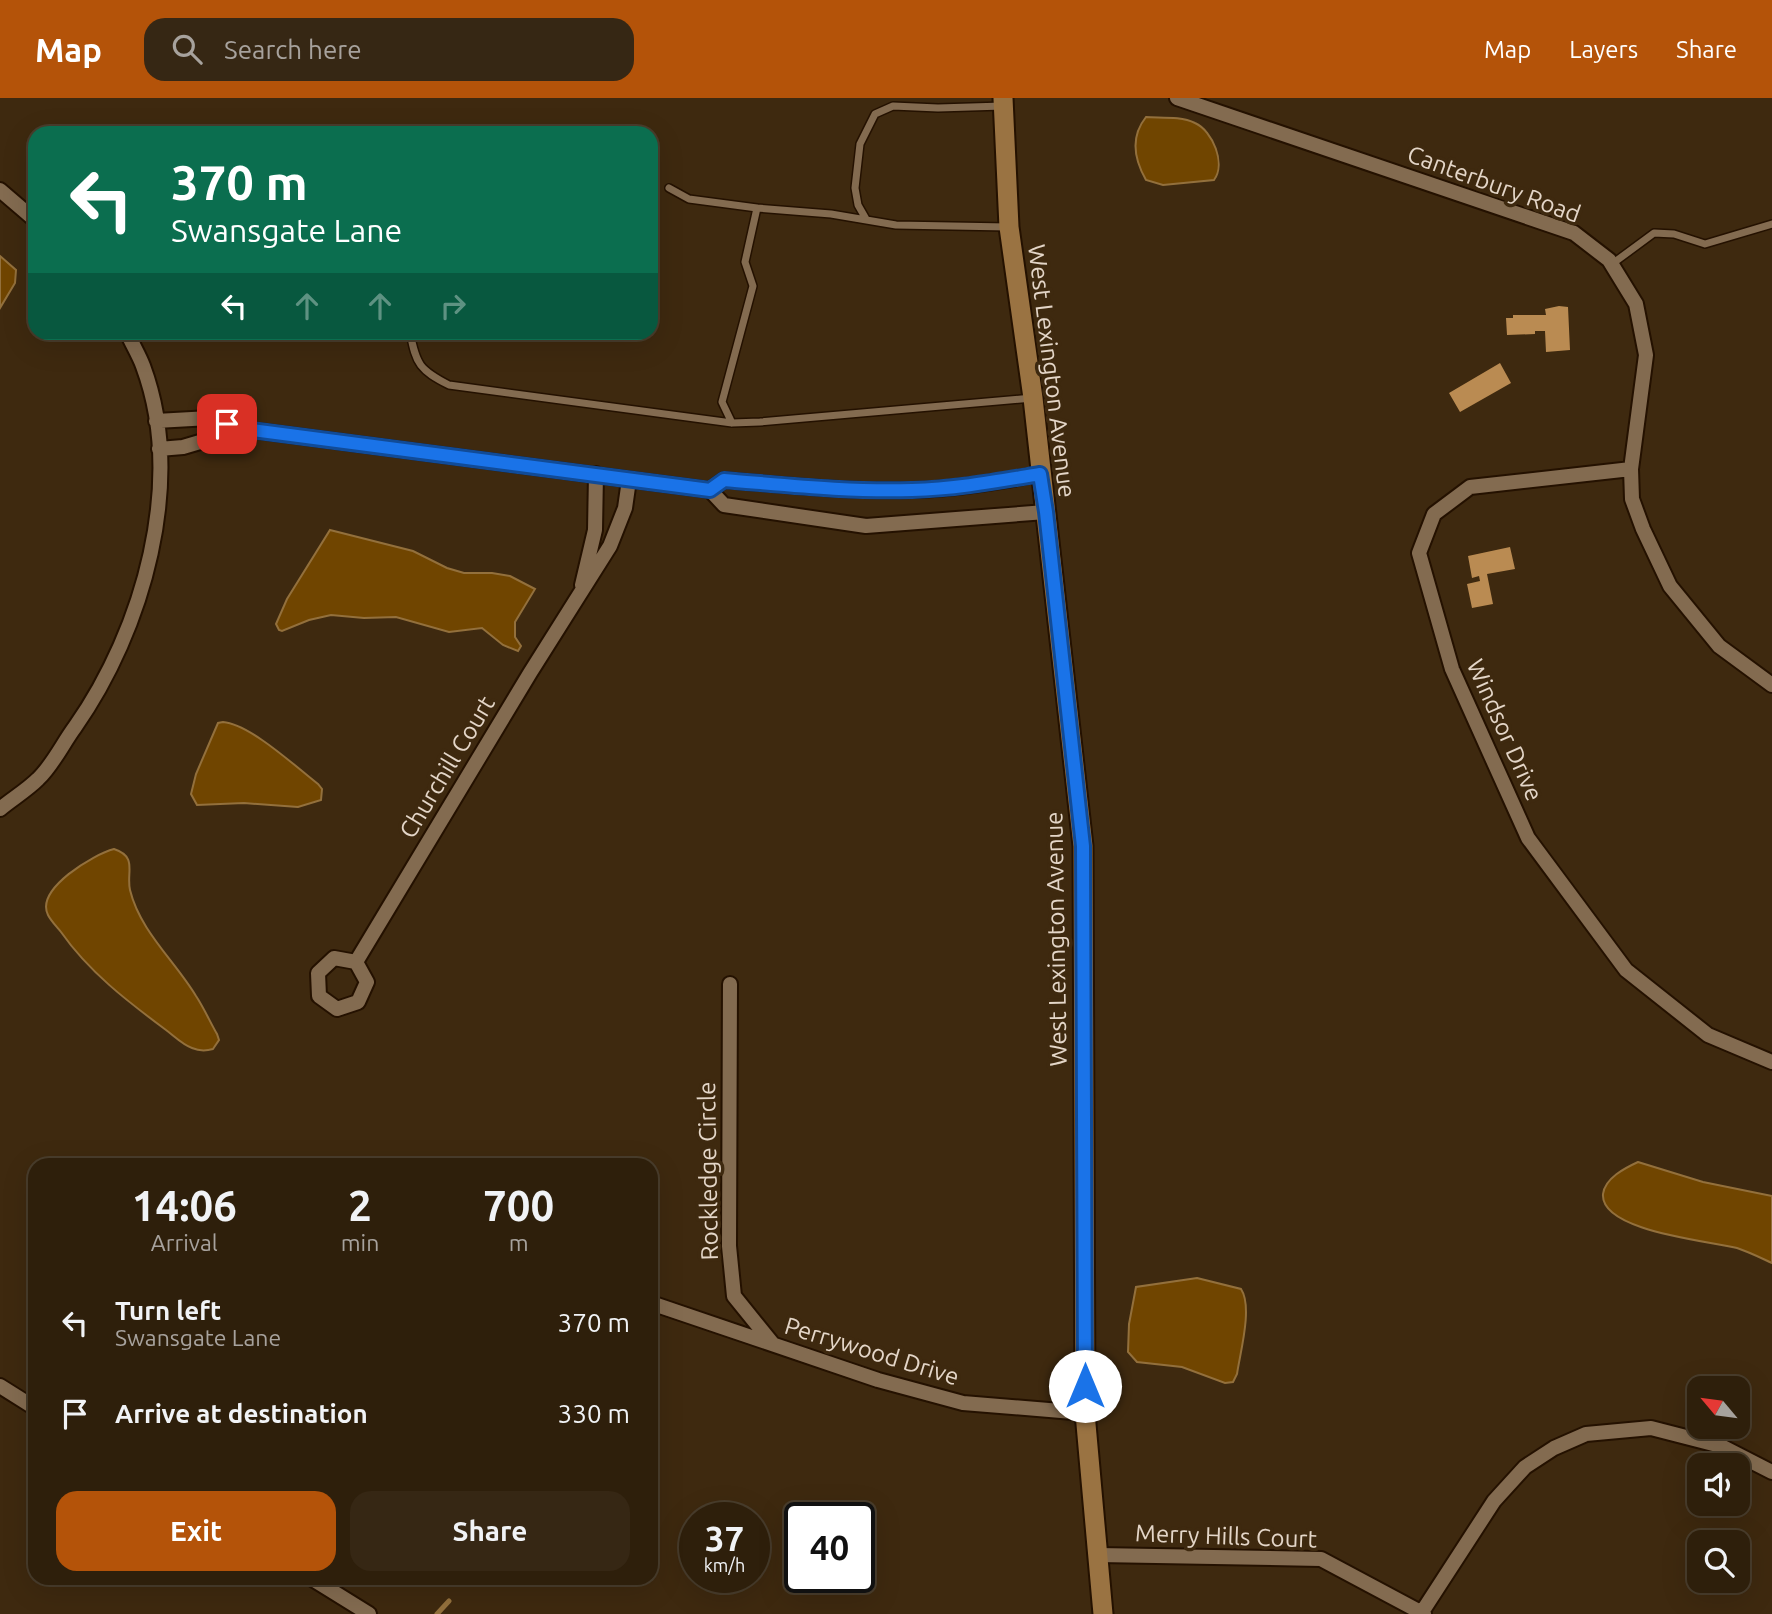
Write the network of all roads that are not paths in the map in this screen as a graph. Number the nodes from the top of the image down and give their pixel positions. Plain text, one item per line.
1 (1177, 98) edge
2 (1003, 102) edge
3 (669, 188) dead end
4 (0, 190) edge
5 (757, 208) junction
6 (28, 214) edge
7 (866, 219) junction
8 (1772, 224) edge
9 (1009, 227) junction
10 (1612, 264) junction
11 (131, 340) edge
12 (412, 340) edge
13 (1032, 398) junction
14 (156, 421) junction
15 (732, 423) junction
16 (244, 429) junction
17 (159, 449) junction
18 (1631, 469) junction
19 (596, 474) junction
20 (1040, 474) junction
21 (629, 480) junction
22 (710, 490) junction
23 (1046, 512) junction
24 (579, 596) junction
25 (1772, 685) edge
26 (0, 809) edge
27 (356, 962) dead end
28 (730, 984) dead end
29 (1772, 1062) edge
30 (658, 1305) edge
31 (773, 1344) junction
32 (0, 1386) edge
33 (28, 1404) edge
34 (1085, 1413) junction
35 (1772, 1472) edge
36 (1098, 1555) junction
37 (323, 1585) edge
38 (1423, 1613) edge
39 (369, 1614) edge
40 (1103, 1614) edge

1 - 10 street, Canterbury Road
2 - 7 lane
2 - 9 street, West Lexington Avenue
3 - 5 lane
4 - 6 street
5 - 7 lane
5 - 15 lane
7 - 9 lane
8 - 10 lane
9 - 13 street, West Lexington Avenue
10 - 18 street, Canterbury Road
11 - 14 street
12 - 15 lane
13 - 15 lane
13 - 20 street, West Lexington Avenue
14 - 16 street
14 - 17 street
16 - 17 street
16 - 19 street
17 - 26 street
18 - 25 street, Canterbury Road
18 - 29 street, Windsor Drive
19 - 21 street
19 - 24 street, Churchill Court
20 - 22 street
20 - 23 street, West Lexington Avenue
21 - 22 street
21 - 24 street, Churchill Court
22 - 23 street
23 - 34 street, West Lexington Avenue
24 - 27 street, Churchill Court
28 - 31 street, Rockledge Circle
30 - 31 street, Perrywood Drive
31 - 34 street, Perrywood Drive
32 - 33 street
34 - 36 street, West Lexington Avenue
35 - 38 street
36 - 38 street, Merry Hills Court
36 - 40 street, West Lexington Avenue
37 - 39 street

